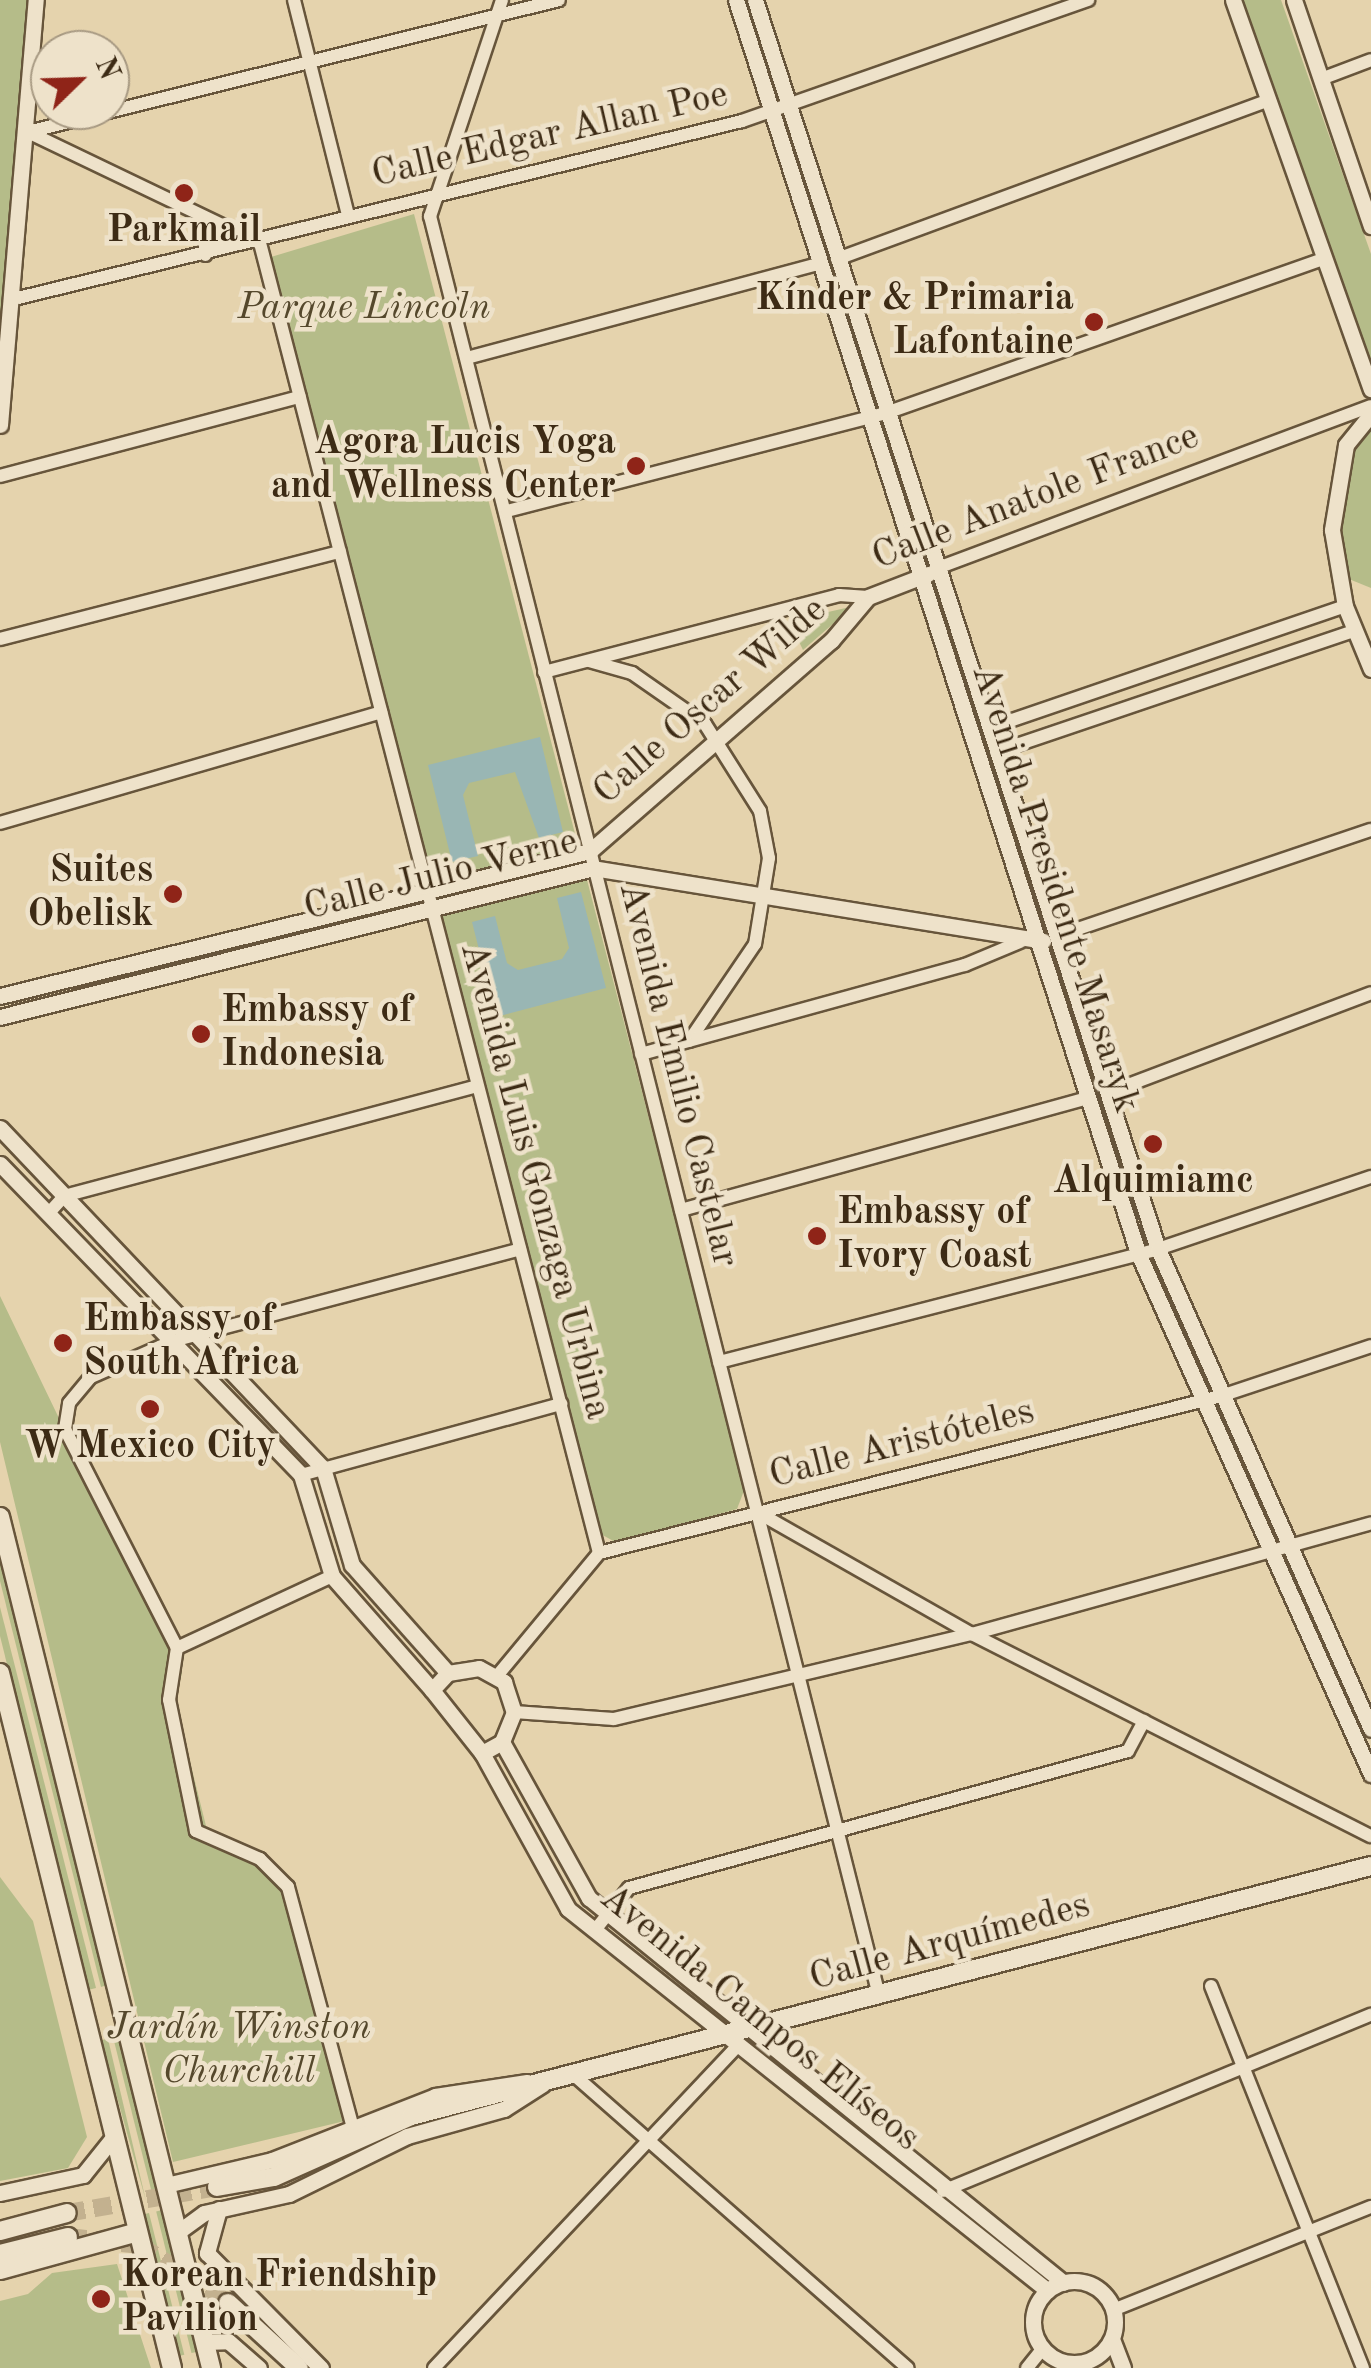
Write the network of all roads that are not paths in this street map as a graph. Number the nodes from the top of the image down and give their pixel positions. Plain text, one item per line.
1 (36, 0) edge
2 (294, 0) edge
3 (502, 0) edge
4 (559, 0) edge
5 (736, 0) edge
6 (755, 0) edge
7 (1088, 0) edge
8 (1233, 0) edge
9 (1294, 0) edge
10 (496, 16) junction
11 (1371, 60) edge
12 (310, 64) junction
13 (1321, 79) junction
14 (1269, 100) junction
15 (789, 108) junction
16 (771, 113) junction
17 (28, 132) junction
18 (431, 196) junction
19 (348, 215) junction
20 (204, 217) junction
21 (1371, 226) edge
22 (260, 243) junction
23 (204, 256) junction
24 (1325, 258) junction
25 (837, 259) junction
26 (818, 264) junction
27 (18, 298) junction
28 (467, 358) junction
29 (1371, 388) edge
30 (300, 398) junction
31 (1371, 406) edge
32 (886, 413) junction
33 (1371, 414) edge
34 (866, 419) junction
35 (0, 425) edge
36 (0, 476) edge
37 (507, 511) junction
38 (340, 552) junction
39 (936, 570) junction
40 (919, 579) junction
41 (868, 597) junction
42 (1345, 606) junction
43 (1354, 631) junction
44 (0, 639) edge
45 (589, 661) junction
46 (1371, 668) edge
47 (544, 672) junction
48 (381, 712) junction
49 (988, 728) junction
50 (717, 739) junction
51 (996, 752) junction
52 (0, 822) edge
53 (1371, 830) edge
54 (590, 851) junction
55 (593, 868) junction
56 (427, 888) junction
57 (766, 898) junction
58 (376, 900) junction
59 (433, 912) junction
60 (383, 925) junction
61 (1056, 936) junction
62 (1020, 942) junction
63 (1038, 942) junction
64 (1371, 993) edge
65 (0, 996) edge
66 (0, 1016) edge
67 (689, 1041) junction
68 (642, 1054) junction
69 (476, 1087) junction
70 (1107, 1093) junction
71 (1088, 1098) junction
72 (0, 1128) edge
73 (0, 1164) edge
74 (1371, 1177) edge
75 (64, 1196) junction
76 (682, 1210) junction
77 (48, 1214) junction
78 (520, 1249) junction
79 (1158, 1249) junction
80 (1138, 1254) junction
81 (197, 1336) junction
82 (173, 1342) junction
83 (1371, 1346) edge
84 (720, 1362) junction
85 (1221, 1396) junction
86 (1202, 1401) junction
87 (560, 1404) junction
88 (323, 1468) junction
89 (301, 1475) junction
90 (758, 1512) junction
91 (0, 1517) edge
92 (1371, 1523) edge
93 (1294, 1548) junction
94 (599, 1553) junction
95 (1274, 1553) junction
96 (332, 1576) junction
97 (972, 1634) junction
98 (177, 1648) junction
99 (0, 1673) edge
100 (448, 1673) junction
101 (497, 1676) junction
102 (796, 1676) junction
103 (432, 1690) junction
104 (1365, 1698) edge
105 (514, 1712) junction
106 (1144, 1722) junction
107 (1371, 1730) edge
108 (502, 1742) junction
109 (482, 1753) junction
110 (1371, 1774) edge
111 (836, 1833) junction
112 (1371, 1836) edge
113 (1371, 1866) edge
114 (607, 1912) junction
115 (594, 1930) junction
116 (1211, 1986) dead end
117 (879, 1995) junction
118 (1371, 2015) edge
119 (751, 2030) junction
120 (733, 2040) junction
121 (1242, 2068) junction
122 (574, 2075) junction
123 (546, 2082) junction
124 (353, 2128) junction
125 (115, 2135) junction
126 (650, 2139) junction
127 (166, 2185) junction
128 (218, 2188) tunnel mouth
129 (947, 2188) junction
130 (0, 2193) edge
131 (935, 2200) junction
132 (1371, 2207) edge
133 (219, 2210) junction
134 (68, 2213) tunnel mouth
135 (0, 2231) edge
136 (138, 2232) junction
137 (178, 2232) junction
138 (1309, 2232) junction
139 (68, 2237) tunnel mouth
140 (0, 2254) edge
141 (0, 2270) edge
142 (1064, 2282) junction
143 (1048, 2291) junction
144 (228, 2302) tunnel mouth
145 (1113, 2310) junction
146 (1112, 2339) junction
147 (204, 2342) junction
148 (1043, 2348) junction
149 (1091, 2364) edge
150 (172, 2368) edge
151 (210, 2368) edge
152 (258, 2368) edge
153 (299, 2368) edge
154 (322, 2368) edge
155 (434, 2368) edge
156 (907, 2368) edge
157 (1026, 2368) edge
158 (1123, 2368) edge
159 (1363, 2368) edge

1 - 17 street
2 - 12 street
3 - 10 street
4 - 10 street
5 - 16 street, Avenida Presidente Masaryk
6 - 15 street, Avenida Presidente Masaryk
7 - 15 street, Calle Edgar Allan Poe
8 - 14 street
9 - 13 street
10 - 12 street
10 - 18 street
11 - 13 street
12 - 17 street
12 - 19 street
13 - 21 street
14 - 24 street
14 - 25 street
15 - 16 street, Calle Edgar Allan Poe
15 - 25 street, Avenida Presidente Masaryk
16 - 18 street, Calle Edgar Allan Poe
16 - 26 street, Avenida Presidente Masaryk
17 - 20 street
17 - 27 street
18 - 19 street, Calle Edgar Allan Poe
18 - 28 street, Avenida Emilio Castelar
19 - 22 street, Calle Edgar Allan Poe
20 - 22 street
20 - 23 street
22 - 23 street, Calle Edgar Allan Poe
22 - 30 street, Avenida Luis Gonzaga Urbina
23 - 27 street, Calle Edgar Allan Poe
24 - 29 street
24 - 32 street
25 - 32 street, Avenida Presidente Masaryk
26 - 28 street
26 - 34 street, Avenida Presidente Masaryk
27 - 35 street
28 - 37 street, Avenida Emilio Castelar
30 - 36 street
30 - 38 street, Avenida Luis Gonzaga Urbina
31 - 39 street, Calle Anatole France
32 - 34 street
32 - 39 street, Avenida Presidente Masaryk
33 - 42 street
34 - 37 street
34 - 40 street, Avenida Presidente Masaryk
37 - 47 street, Avenida Emilio Castelar
38 - 44 street
38 - 48 street, Avenida Luis Gonzaga Urbina
39 - 40 street, Calle Anatole France
39 - 49 street, Avenida Presidente Masaryk
40 - 41 street, Calle Anatole France
40 - 63 street, Avenida Presidente Masaryk
41 - 45 street, Calle Anatole France
41 - 50 street, Calle Oscar Wilde
42 - 43 street
42 - 49 street
43 - 46 street
43 - 51 street
45 - 47 street, Calle Anatole France
45 - 50 street
47 - 54 street, Avenida Emilio Castelar
48 - 52 street
48 - 56 street, Avenida Luis Gonzaga Urbina
49 - 51 street, Avenida Presidente Masaryk
50 - 54 street, Calle Oscar Wilde
50 - 57 street
51 - 61 street, Avenida Presidente Masaryk
53 - 61 street
54 - 55 street, Avenida Emilio Castelar
54 - 56 street, Calle Julio Verne
55 - 57 street, Calle Julio Verne
55 - 59 street, Calle Julio Verne
55 - 68 street, Avenida Emilio Castelar
56 - 58 street, Calle Julio Verne
56 - 59 street, Avenida Luis Gonzaga Urbina
57 - 62 street, Calle Julio Verne
57 - 67 street
58 - 60 street
58 - 65 street, Calle Julio Verne
59 - 60 street, Calle Julio Verne
59 - 69 street, Avenida Luis Gonzaga Urbina
60 - 66 street, Calle Julio Verne
61 - 63 street, Calle Julio Verne
61 - 70 street, Avenida Presidente Masaryk
62 - 63 street, Calle Julio Verne
62 - 67 street
63 - 71 street, Avenida Presidente Masaryk
64 - 70 street
67 - 68 street
68 - 76 street, Avenida Emilio Castelar
69 - 75 street
69 - 78 street, Avenida Luis Gonzaga Urbina
70 - 79 street, Avenida Presidente Masaryk
71 - 76 street
71 - 80 street, Avenida Presidente Masaryk
72 - 75 street
73 - 77 street
74 - 79 street
75 - 77 street
75 - 81 street
76 - 84 street, Avenida Emilio Castelar
77 - 82 street
78 - 81 street
78 - 87 street, Avenida Luis Gonzaga Urbina
79 - 80 street
79 - 85 street, Avenida Presidente Masaryk
80 - 84 street
80 - 86 street, Avenida Presidente Masaryk
81 - 82 street
81 - 88 street
82 - 89 street
82 - 98 street
83 - 85 street, Calle Aristóteles
84 - 90 street, Avenida Emilio Castelar
85 - 86 street, Calle Aristóteles
85 - 93 street, Avenida Presidente Masaryk
86 - 90 street, Calle Aristóteles
86 - 95 street, Avenida Presidente Masaryk
87 - 88 street
87 - 94 street, Avenida Luis Gonzaga Urbina
88 - 89 street
88 - 100 street
89 - 96 street
90 - 94 street, Calle Aristóteles
90 - 97 street
90 - 102 street, Avenida Emilio Castelar
91 - 127 main road
92 - 93 street
93 - 95 street
93 - 104 street, Avenida Presidente Masaryk
94 - 101 street
95 - 97 street
95 - 110 street, Avenida Presidente Masaryk
96 - 98 street
96 - 103 street
97 - 102 street
97 - 106 street
98 - 124 street
99 - 125 main road
100 - 101 street
100 - 103 street
101 - 105 street
102 - 105 street
102 - 111 street, Avenida Emilio Castelar
103 - 109 street, Avenida Campos Elíseos
104 - 107 street, Avenida Presidente Masaryk
105 - 108 street
106 - 111 street
106 - 112 street
108 - 109 street
108 - 114 street, Avenida Campos Elíseos
109 - 115 street, Avenida Campos Elíseos
111 - 114 street
111 - 117 street, Avenida Emilio Castelar
113 - 117 main road, Calle Arquímedes
114 - 115 street
114 - 119 street, Avenida Campos Elíseos
115 - 120 street, Avenida Campos Elíseos
116 - 121 street
117 - 119 main road, Calle Arquímedes
118 - 121 street
119 - 120 main road, Calle Arquímedes
119 - 129 street, Avenida Campos Elíseos
120 - 122 main road, Calle Arquímedes
120 - 126 street
120 - 131 street, Avenida Campos Elíseos
121 - 129 street
121 - 138 street
122 - 123 main road, Calle Arquímedes
122 - 126 street
123 - 124 street, Calle Arquímedes
123 - 128 main road, Calle Arquímedes
123 - 133 street, Calle Arquímedes
124 - 127 street, Calle Arquímedes
125 - 130 street
125 - 136 main road
126 - 155 street
126 - 156 street
127 - 137 main road
129 - 131 street
129 - 142 street, Avenida Campos Elíseos
131 - 143 street, Avenida Campos Elíseos
132 - 138 street
133 - 137 street, Calle Arquímedes
133 - 154 street
134 - 135 main road
136 - 141 main road
136 - 150 main road
137 - 147 main road
138 - 145 street
138 - 159 street
139 - 140 main road
142 - 143 street
142 - 145 street
143 - 148 street
144 - 153 main road
145 - 146 street
146 - 149 street
146 - 158 street
147 - 151 main road
147 - 152 street
148 - 149 street
148 - 157 street

